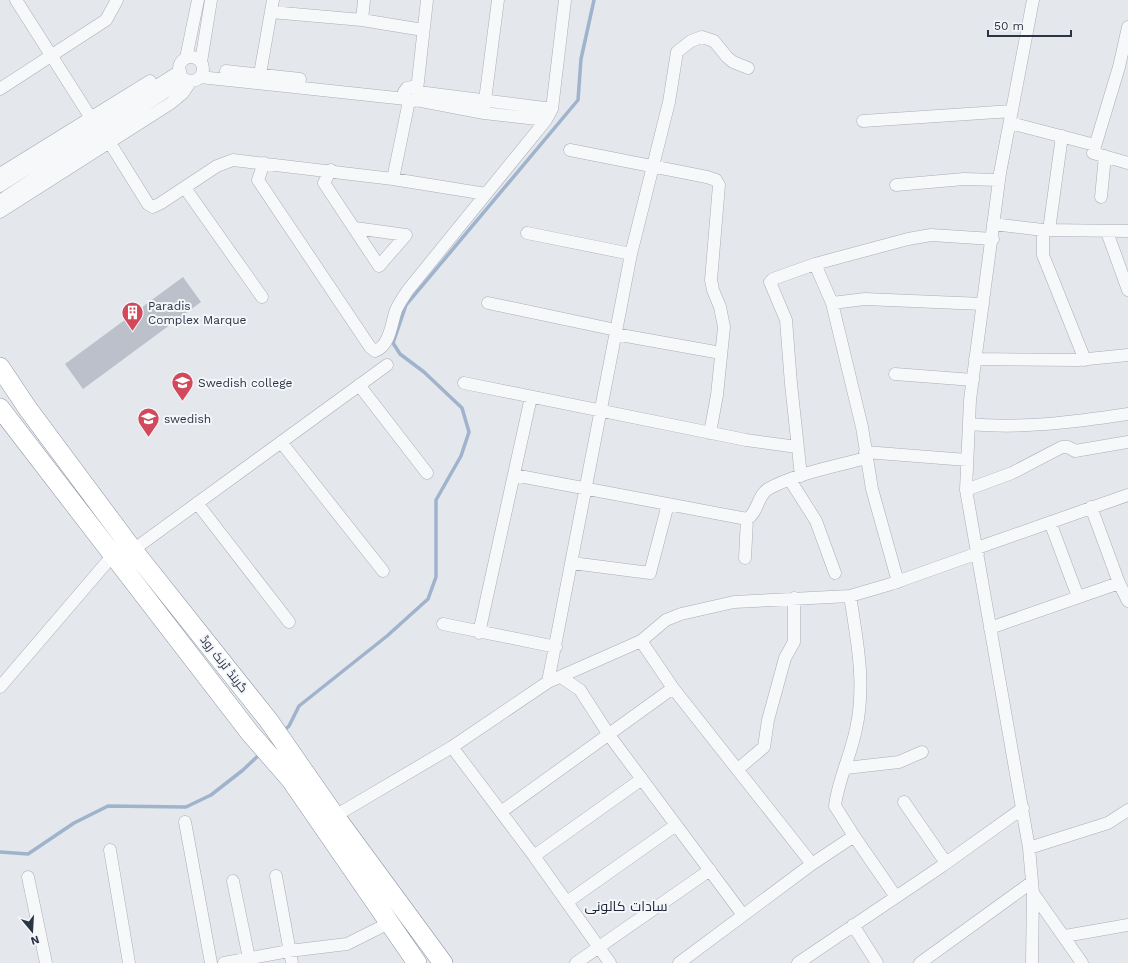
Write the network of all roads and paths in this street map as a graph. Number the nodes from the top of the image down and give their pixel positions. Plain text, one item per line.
1 (16, 0) edge
2 (117, 0) edge
3 (198, 0) edge
4 (211, 0) edge
5 (273, 0) edge
6 (364, 0) edge
7 (420, 0) edge
8 (426, 0) edge
9 (498, 0) edge
10 (565, 0) edge
11 (1033, 0) edge
12 (271, 12) junction
13 (362, 20) junction
14 (1128, 27) edge
15 (417, 30) junction
16 (52, 56) junction
17 (748, 68) dead end
18 (191, 70) junction
19 (260, 74) junction
20 (0, 89) edge
21 (412, 94) junction
22 (484, 107) junction
23 (549, 114) junction
24 (1011, 117) junction
25 (92, 118) junction
26 (863, 121) dead end
27 (1062, 136) junction
28 (110, 144) junction
29 (1095, 145) junction
30 (570, 150) dead end
31 (1105, 156) junction
32 (264, 163) junction
33 (1128, 163) edge
34 (654, 166) junction
35 (331, 170) junction
36 (0, 174) edge
37 (393, 178) junction
38 (999, 180) junction
39 (896, 185) dead end
40 (0, 186) edge
41 (185, 188) junction
42 (486, 194) junction
43 (1101, 196) dead end
44 (0, 201) edge
45 (0, 212) edge
46 (993, 224) junction
47 (355, 228) dead end
48 (1046, 230) junction
49 (1128, 231) edge
50 (1107, 232) junction
51 (527, 233) dead end
52 (993, 239) junction
53 (631, 254) junction
54 (815, 264) junction
55 (1128, 290) edge
56 (262, 297) dead end
57 (488, 303) dead end
58 (832, 303) junction
59 (983, 304) junction
60 (616, 332) junction
61 (721, 353) junction
62 (1128, 355) edge
63 (975, 359) junction
64 (1085, 360) junction
65 (387, 365) dead end
66 (0, 367) edge
67 (895, 374) dead end
68 (972, 380) junction
69 (464, 383) dead end
70 (360, 385) junction
71 (532, 397) junction
72 (28, 409) junction
73 (600, 411) junction
74 (1128, 414) edge
75 (5, 415) edge
76 (969, 424) junction
77 (710, 433) junction
78 (281, 442) junction
79 (1128, 442) edge
80 (797, 446) junction
81 (865, 455) junction
82 (968, 460) junction
83 (427, 473) dead end
84 (514, 475) junction
85 (795, 478) junction
86 (585, 488) junction
87 (966, 490) junction
88 (1128, 495) edge
89 (198, 503) junction
90 (668, 504) junction
91 (1091, 507) junction
92 (747, 519) junction
93 (1050, 522) junction
94 (133, 550) junction
95 (978, 551) junction
96 (113, 555) junction
97 (745, 558) dead end
98 (572, 563) junction
99 (383, 572) dead end
100 (835, 574) dead end
101 (898, 582) junction
102 (1119, 583) junction
103 (850, 596) junction
104 (1078, 597) junction
105 (794, 598) junction
106 (1128, 601) edge
107 (289, 622) dead end
108 (443, 624) dead end
109 (990, 628) junction
110 (479, 633) junction
111 (641, 641) junction
112 (556, 647) junction
113 (561, 677) junction
114 (548, 682) junction
115 (0, 687) edge
116 (673, 688) junction
117 (609, 735) junction
118 (452, 747) junction
119 (922, 752) dead end
120 (846, 768) junction
121 (738, 769) junction
122 (297, 775) junction
123 (642, 779) junction
124 (904, 802) dead end
125 (1023, 808) junction
126 (1128, 810) edge
127 (501, 812) junction
128 (335, 816) junction
129 (185, 822) dead end
130 (676, 825) junction
131 (854, 836) junction
132 (1028, 848) junction
133 (110, 850) dead end
134 (534, 856) junction
135 (946, 863) junction
136 (812, 864) junction
137 (710, 870) junction
138 (276, 876) dead end
139 (28, 877) dead end
140 (233, 881) dead end
141 (1032, 888) junction
142 (896, 897) junction
143 (567, 902) junction
144 (743, 915) junction
145 (389, 922) junction
146 (852, 925) junction
147 (1128, 925) edge
148 (1065, 936) junction
149 (598, 947) junction
150 (291, 957) edge
151 (249, 961) edge
152 (46, 963) edge
153 (129, 963) edge
154 (211, 963) edge
155 (224, 963) edge
156 (417, 963) edge
157 (443, 963) edge
158 (576, 963) edge
159 (610, 963) edge
160 (679, 963) edge
161 (798, 963) edge
162 (877, 963) edge
163 (920, 963) edge
164 (1032, 963) edge
165 (1082, 963) edge

1 - 16 street
2 - 16 street
3 - 18 street
4 - 18 street
5 - 12 street
6 - 13 street
7 - 15 street
8 - 21 street
9 - 22 street
10 - 23 street
11 - 24 street
12 - 13 street
12 - 19 street
13 - 15 street
14 - 29 street
15 - 21 street
16 - 20 street
16 - 25 street
17 - 34 street
18 - 19 street
18 - 21 street
18 - 25 street
18 - 28 street
18 - 40 street
18 - 44 street
19 - 21 street
21 - 22 street
21 - 37 street
22 - 23 street
23 - 42 street
24 - 26 street
24 - 27 street
24 - 38 street
25 - 36 street
27 - 29 street
27 - 48 street
28 - 41 street
28 - 45 street
29 - 31 street
30 - 34 street
31 - 33 street
31 - 43 street
32 - 35 street
32 - 41 street
32 - 42 street
34 - 53 street
34 - 61 street
35 - 37 street
35 - 47 street
37 - 42 street
38 - 39 street
38 - 46 street
41 - 56 street
46 - 48 street
46 - 52 street
48 - 50 street
48 - 64 street
49 - 50 street
50 - 55 street
51 - 53 street
52 - 54 street
52 - 59 street
53 - 60 street
54 - 58 street
54 - 80 street
57 - 60 street
58 - 59 street
58 - 81 street
59 - 63 street
60 - 61 street
60 - 73 street
61 - 77 street
62 - 64 street
63 - 64 street
63 - 68 street
65 - 70 street
66 - 72 highway, گرینڈ ٹرنک روڈ
67 - 68 street
68 - 76 street
69 - 71 street
70 - 78 street
70 - 83 street
71 - 73 street
71 - 84 street
72 - 75 highway
72 - 94 highway, گرینڈ ٹرنک روڈ
73 - 77 street
73 - 86 street
74 - 76 street
75 - 96 highway, گرینڈ ٹرنک روڈ
76 - 82 street
77 - 80 street
78 - 89 street
78 - 99 street
79 - 87 street
80 - 85 street
81 - 82 street
81 - 85 street
81 - 101 street
82 - 87 street
84 - 86 street
84 - 110 street
85 - 92 street
85 - 100 street
86 - 90 street
86 - 98 street
87 - 95 street
88 - 91 street
89 - 94 street
89 - 107 street
90 - 92 street
90 - 98 street
91 - 93 street
91 - 102 street
92 - 97 street
93 - 95 street
93 - 104 street
94 - 122 highway, گرینڈ ٹرنک روڈ
95 - 101 street
95 - 109 street
96 - 115 street
96 - 122 highway, گرینڈ ٹرنک روڈ
98 - 112 street
101 - 103 street
102 - 104 street
102 - 106 street
103 - 105 street
103 - 120 street
104 - 109 street
105 - 111 street
105 - 121 street
108 - 110 street
109 - 125 street
110 - 112 street
111 - 113 street
111 - 116 street
112 - 114 street
113 - 114 street
113 - 117 street
114 - 118 street
116 - 117 street
116 - 121 street
117 - 123 street
117 - 127 street
118 - 127 street
118 - 128 street
119 - 120 street
120 - 131 street
121 - 136 street
122 - 128 highway, گرینڈ ٹرنک روڈ
122 - 145 highway, گرینڈ ٹرنک روڈ
123 - 130 street
123 - 134 street
124 - 135 street
125 - 132 street
125 - 135 street
126 - 132 street
127 - 134 street
128 - 157 highway, گرینڈ ٹرنک روڈ
129 - 154 street
130 - 137 street
130 - 143 street
131 - 136 street
131 - 142 street
132 - 141 street
133 - 153 street
134 - 143 street
135 - 142 street
136 - 144 street
137 - 144 street
137 - 149 street
138 - 150 street
139 - 152 street
140 - 151 street
141 - 148 street
141 - 163 street
141 - 164 street
142 - 146 street
143 - 149 street
144 - 160 street
145 - 150 street
145 - 156 highway, گرینڈ ٹرنک روڈ
146 - 161 street
146 - 162 street
147 - 148 street
148 - 165 street
149 - 158 street
149 - 159 street
150 - 151 street
151 - 155 street

